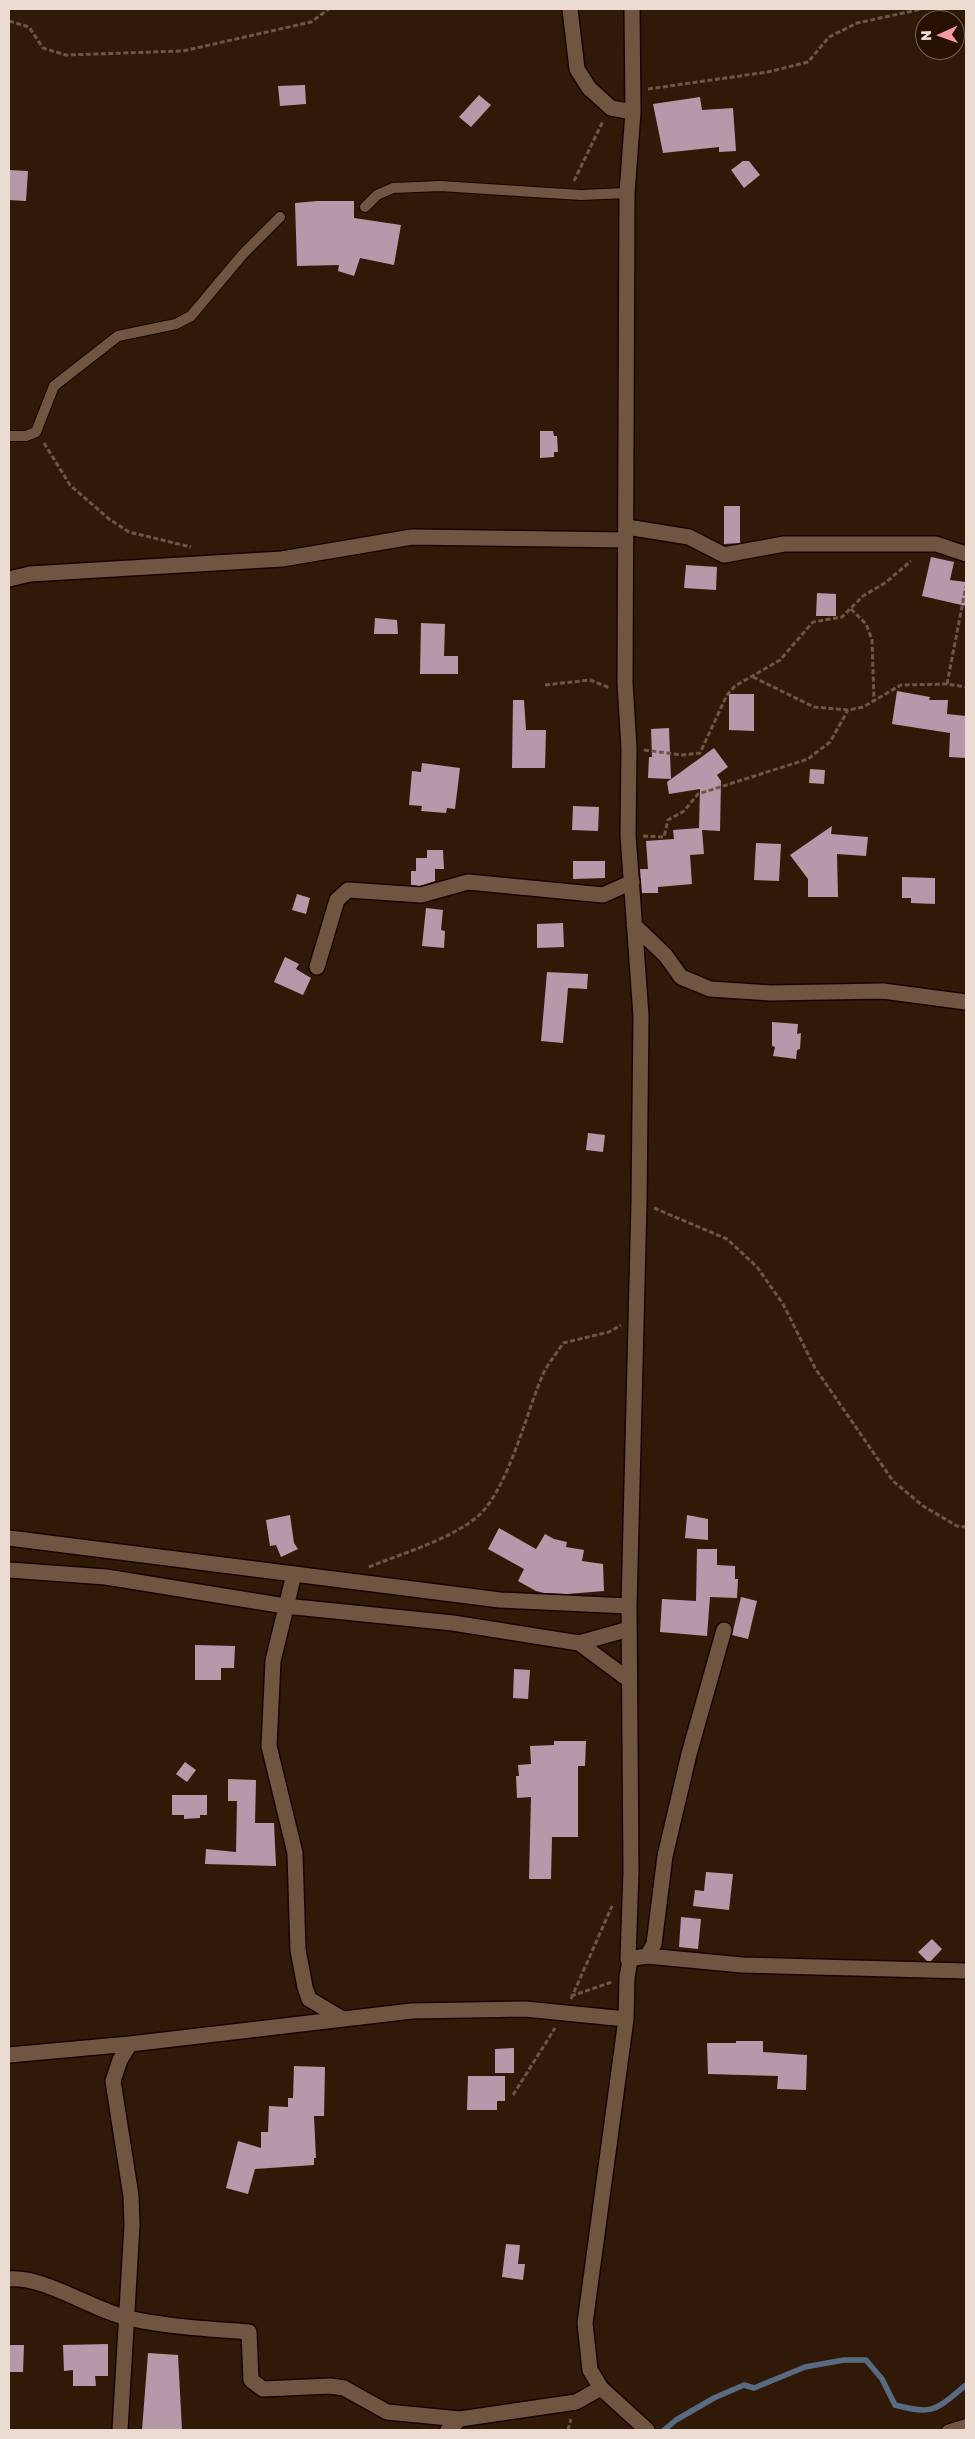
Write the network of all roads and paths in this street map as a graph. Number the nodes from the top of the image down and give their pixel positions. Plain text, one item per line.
1 (329, 9) edge
2 (570, 9) edge
3 (632, 9) edge
4 (922, 9) edge
5 (9, 21) edge
6 (633, 91) junction
7 (611, 108) junction
8 (633, 112) junction
9 (627, 193) junction
10 (567, 194) junction
11 (365, 207) dead end
12 (280, 217) dead end
13 (36, 432) junction
14 (9, 436) edge
15 (626, 533) junction
16 (966, 554) edge
17 (913, 560) dead end
18 (208, 562) junction
19 (9, 579) edge
20 (966, 586) edge
21 (851, 609) junction
22 (753, 676) junction
23 (625, 683) junction
24 (947, 684) junction
25 (545, 685) dead end
26 (966, 687) edge
27 (874, 700) junction
28 (848, 710) junction
29 (629, 748) junction
30 (628, 835) junction
31 (632, 882) junction
32 (634, 925) junction
33 (317, 967) dead end
34 (966, 1002) edge
35 (639, 1202) junction
36 (635, 1317) junction
37 (966, 1527) edge
38 (9, 1538) edge
39 (9, 1570) edge
40 (294, 1574) junction
41 (348, 1581) junction
42 (285, 1606) junction
43 (629, 1606) junction
44 (629, 1629) junction
45 (724, 1630) dead end
46 (580, 1643) junction
47 (629, 1680) junction
48 (614, 1903) dead end
49 (647, 1956) junction
50 (628, 1959) junction
51 (966, 1972) edge
52 (627, 1976) junction
53 (572, 1996) junction
54 (562, 1998) dead end
55 (564, 2014) junction
56 (341, 2018) junction
57 (626, 2019) junction
58 (130, 2044) junction
59 (9, 2055) edge
60 (512, 2095) dead end
61 (9, 2279) edge
62 (128, 2318) junction
63 (601, 2388) junction
64 (460, 2419) junction
65 (966, 2424) edge
66 (120, 2430) edge
67 (448, 2430) edge
68 (647, 2430) edge
69 (947, 2430) edge

1 - 5 path
2 - 7 street
3 - 6 street
4 - 6 path
6 - 8 street
7 - 8 street
7 - 10 path
8 - 9 street
9 - 10 lane
9 - 15 street
10 - 11 lane
12 - 13 lane
13 - 14 lane
13 - 18 path
15 - 16 street
15 - 18 street
15 - 23 street
17 - 21 path
18 - 19 street
20 - 24 path
21 - 22 path
21 - 27 path
22 - 28 path
22 - 29 path
23 - 25 path
23 - 29 street
24 - 26 path
24 - 27 path
27 - 28 path
28 - 30 path
29 - 30 street
30 - 31 street
31 - 32 street
31 - 33 street
32 - 34 street
32 - 35 street
35 - 36 street
35 - 37 path
36 - 41 path
36 - 43 street
38 - 40 street
39 - 42 street
40 - 41 street
40 - 42 street
41 - 43 street
42 - 46 street
42 - 56 street
43 - 44 street
44 - 46 street
44 - 47 street
45 - 49 street
46 - 47 street
47 - 50 street
48 - 53 path
49 - 50 street
49 - 51 street
50 - 52 street
52 - 53 path
52 - 57 street
53 - 54 path
53 - 55 path
55 - 56 street
55 - 57 street
55 - 60 path
56 - 58 street
57 - 63 street
58 - 59 street
58 - 62 street
61 - 62 street
62 - 64 street
62 - 66 street
63 - 64 street
63 - 68 street
64 - 67 street
65 - 69 lane

